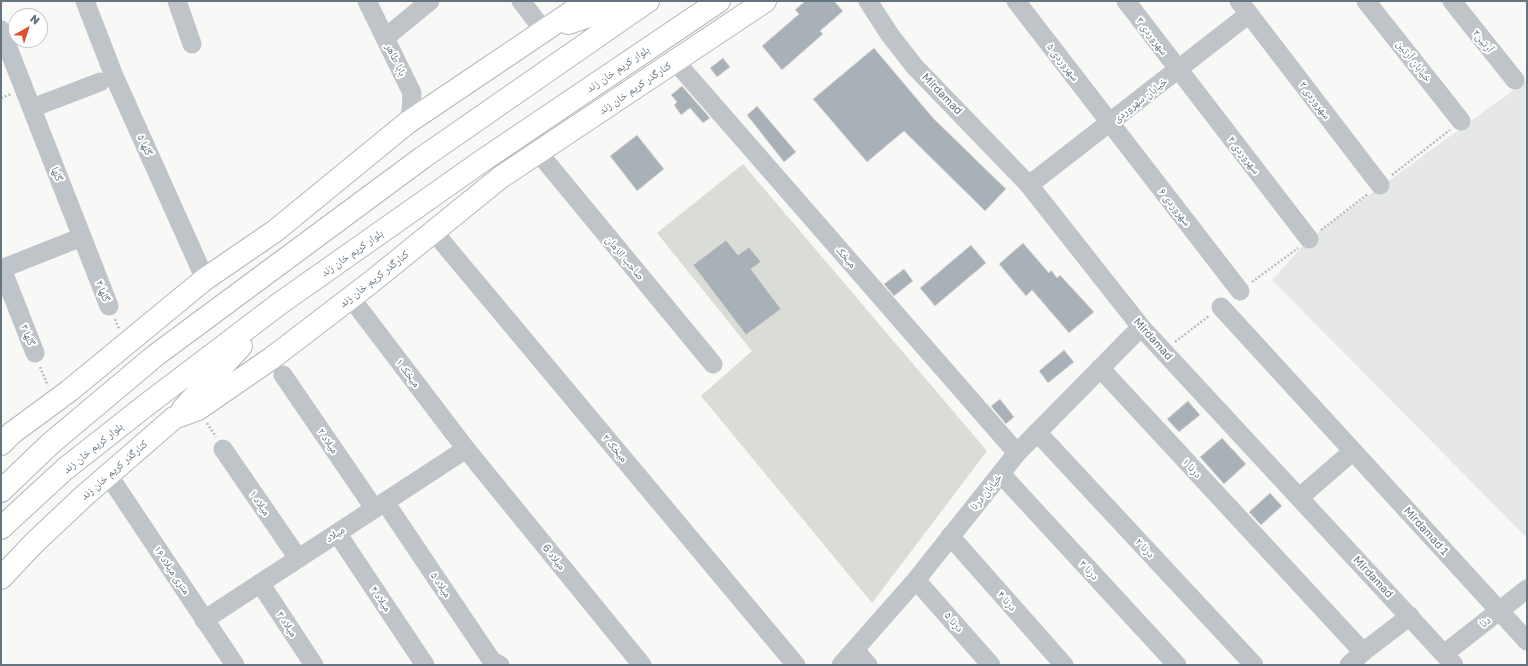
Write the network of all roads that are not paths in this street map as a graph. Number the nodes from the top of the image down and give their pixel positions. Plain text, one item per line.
1 (177, 1) edge
2 (367, 1) edge
3 (430, 1) edge
4 (521, 1) edge
5 (588, 1) edge
6 (634, 1) edge
7 (648, 1) edge
8 (719, 1) edge
9 (765, 1) edge
10 (868, 1) edge
11 (1016, 1) edge
12 (1126, 1) edge
13 (1366, 1) edge
14 (1452, 1) edge
15 (91, 4) edge
16 (1244, 8) edge
17 (1, 30) edge
18 (544, 31) junction
19 (385, 38) junction
20 (192, 44) dead end
21 (675, 61) junction
22 (1178, 70) junction
23 (1515, 80) dead end
24 (100, 82) dead end
25 (412, 93) junction
26 (440, 99) junction
27 (32, 108) junction
28 (1461, 121) dead end
29 (406, 123) junction
30 (1110, 123) junction
31 (538, 152) junction
32 (1380, 185) dead end
33 (1029, 186) junction
34 (482, 192) junction
35 (389, 228) junction
36 (275, 231) junction
37 (434, 232) junction
38 (82, 237) junction
39 (1309, 239) dead end
40 (1, 269) edge
41 (205, 279) junction
42 (1240, 291) dead end
43 (351, 298) junction
44 (279, 304) junction
45 (109, 306) road end
46 (1221, 307) dead end
47 (1141, 327) junction
48 (35, 353) road end
49 (156, 355) junction
50 (713, 364) dead end
51 (1100, 368) junction
52 (283, 375) dead end
53 (127, 378) junction
54 (173, 384) junction
55 (145, 406) junction
56 (174, 418) junction
57 (1037, 432) junction
58 (1, 444) edge
59 (223, 448) road end
60 (466, 449) junction
61 (1353, 451) junction
62 (1017, 453) junction
63 (1001, 474) junction
64 (109, 476) junction
65 (1, 491) edge
66 (1300, 497) junction
67 (379, 505) junction
68 (1, 528) edge
69 (336, 533) junction
70 (950, 536) junction
71 (298, 558) junction
72 (1, 578) edge
73 (916, 580) junction
74 (260, 583) junction
75 (1527, 589) edge
76 (1500, 611) junction
77 (1410, 616) junction
78 (204, 620) junction
79 (1527, 641) edge
80 (855, 650) junction
81 (1363, 652) junction
82 (1449, 660) edge
83 (235, 665) edge
84 (314, 665) edge
85 (425, 665) edge
86 (500, 665) edge
87 (642, 665) edge
88 (796, 665) edge
89 (841, 665) edge
90 (868, 665) edge
91 (991, 665) edge
92 (1064, 665) edge
93 (1177, 665) edge
94 (1254, 665) edge
95 (1349, 665) edge

1 - 20 street
2 - 19 street, بابا طاهر
3 - 19 street
4 - 18 street
5 - 18 main road
6 - 18 main road
7 - 49 main road
8 - 35 main road, بلوار کریم خان زند
9 - 21 main road, کنارگذر کریم خان زند
10 - 33 street, Mirdamad
11 - 30 street, سهروردی ۵
12 - 22 street, سهروردی ۳
13 - 28 street, خیابان آرتین
14 - 23 street, آرتین۲
15 - 41 street, گلها ۵
16 - 22 street, خیابان سهروردی
16 - 32 street, سهروردی ۲
17 - 27 street, گلها
18 - 26 main road
19 - 25 street, بابا طاهر
21 - 31 main road, کنارگذر کریم خان زند
21 - 62 street, میخک
22 - 30 street, خیابان سهروردی
22 - 39 street, سهروردی ۴
24 - 27 street
25 - 26 street
25 - 29 street
26 - 29 main road
27 - 38 street, گلها
29 - 36 main road
30 - 33 street, خیابان سهروردی
30 - 42 street, سهروردی ۶
31 - 34 main road, کنارگذر کریم خان زند
31 - 50 street, صاحب الزمان
33 - 47 street, Mirdamad
34 - 35 main road
34 - 37 main road, کنارگذر کریم خان زند
35 - 44 main road, بلوار کریم خان زند
36 - 41 main road
36 - 49 main road
37 - 43 main road, کنارگذر کریم خان زند
37 - 88 street, میخک ۲
38 - 40 street
38 - 45 street, گلها ۴
40 - 48 street, گلها ۳
41 - 58 main road
43 - 56 main road, کنارگذر کریم خان زند
43 - 60 street, میخک ۱
44 - 54 main road, بلوار کریم خان زند
44 - 56 main road
46 - 61 street, Mirdamad 1
47 - 51 street, خیابان درنا
47 - 66 street, Mirdamad
49 - 53 main road
49 - 54 main road
51 - 57 street, خیابان درنا
51 - 81 street, درنا ۱
52 - 67 street, میلاد ۲
53 - 55 main road
53 - 65 main road
54 - 55 main road, بلوار کریم خان زند
55 - 68 main road, بلوار کریم خان زند
56 - 64 main road, کنارگذر کریم خان زند
57 - 62 street, خیابان درنا
57 - 94 street, درنا ۲
59 - 71 street, میلاد ۱
60 - 67 street, میلاد
60 - 87 street, میلاد 6
61 - 66 street
61 - 76 street, Mirdamad 1
62 - 63 street, خیابان درنا
63 - 70 street, خیابان درنا
63 - 93 street, درنا ۳
64 - 72 main road, کنارگذر کریم خان زند
64 - 78 street, ۱۶ متری میلاد
66 - 77 street, Mirdamad
67 - 69 street, میلاد
67 - 86 street, میلاد ۵
69 - 71 street, میلاد
69 - 85 street, میلاد ۴
70 - 73 street, خیابان درنا
70 - 92 street, درنا ۴
71 - 74 street, میلاد
73 - 80 street, خیابان درنا
73 - 91 street, درنا ۵
74 - 78 street, میلاد
74 - 84 street, میلاد ۳
75 - 76 street, دنا
76 - 79 street, Mirdamad 1
76 - 82 street, دنا
77 - 81 street
77 - 82 street, Mirdamad
78 - 83 street, ۱۶ متری میلاد
80 - 89 street, خیابان درنا
80 - 90 street
81 - 95 street

